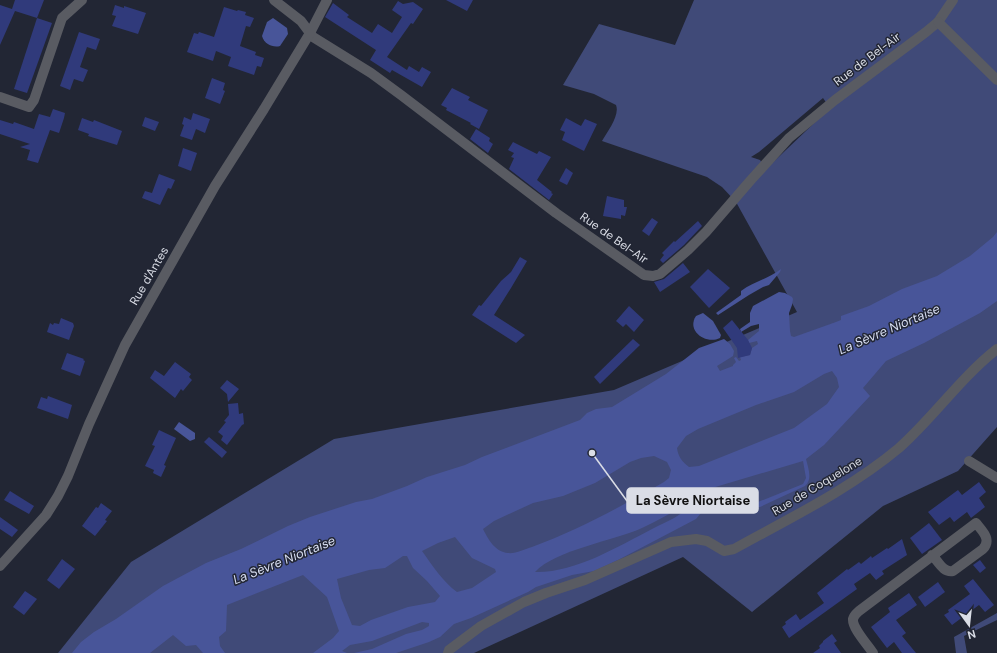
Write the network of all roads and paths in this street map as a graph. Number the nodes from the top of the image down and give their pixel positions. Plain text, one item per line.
1 (82, 0) edge
2 (274, 0) edge
3 (327, 0) edge
4 (953, 0) edge
5 (938, 22) junction
6 (310, 33) junction
7 (997, 80) edge
8 (0, 97) edge
9 (997, 349) edge
10 (969, 462) dead end
11 (997, 478) edge
12 (932, 555) junction
13 (0, 566) edge
14 (448, 653) edge
15 (873, 653) edge

1 - 8 street
2 - 6 street, Rue de Bel-Air
3 - 6 street, Rue d'Antes
4 - 5 street, Rue de Bel-Air
5 - 6 street, Rue de Bel-Air
5 - 7 street
6 - 13 street, Rue d'Antes
9 - 14 street, Rue de Coquelone
10 - 11 street
12 - 12 street
12 - 15 street

